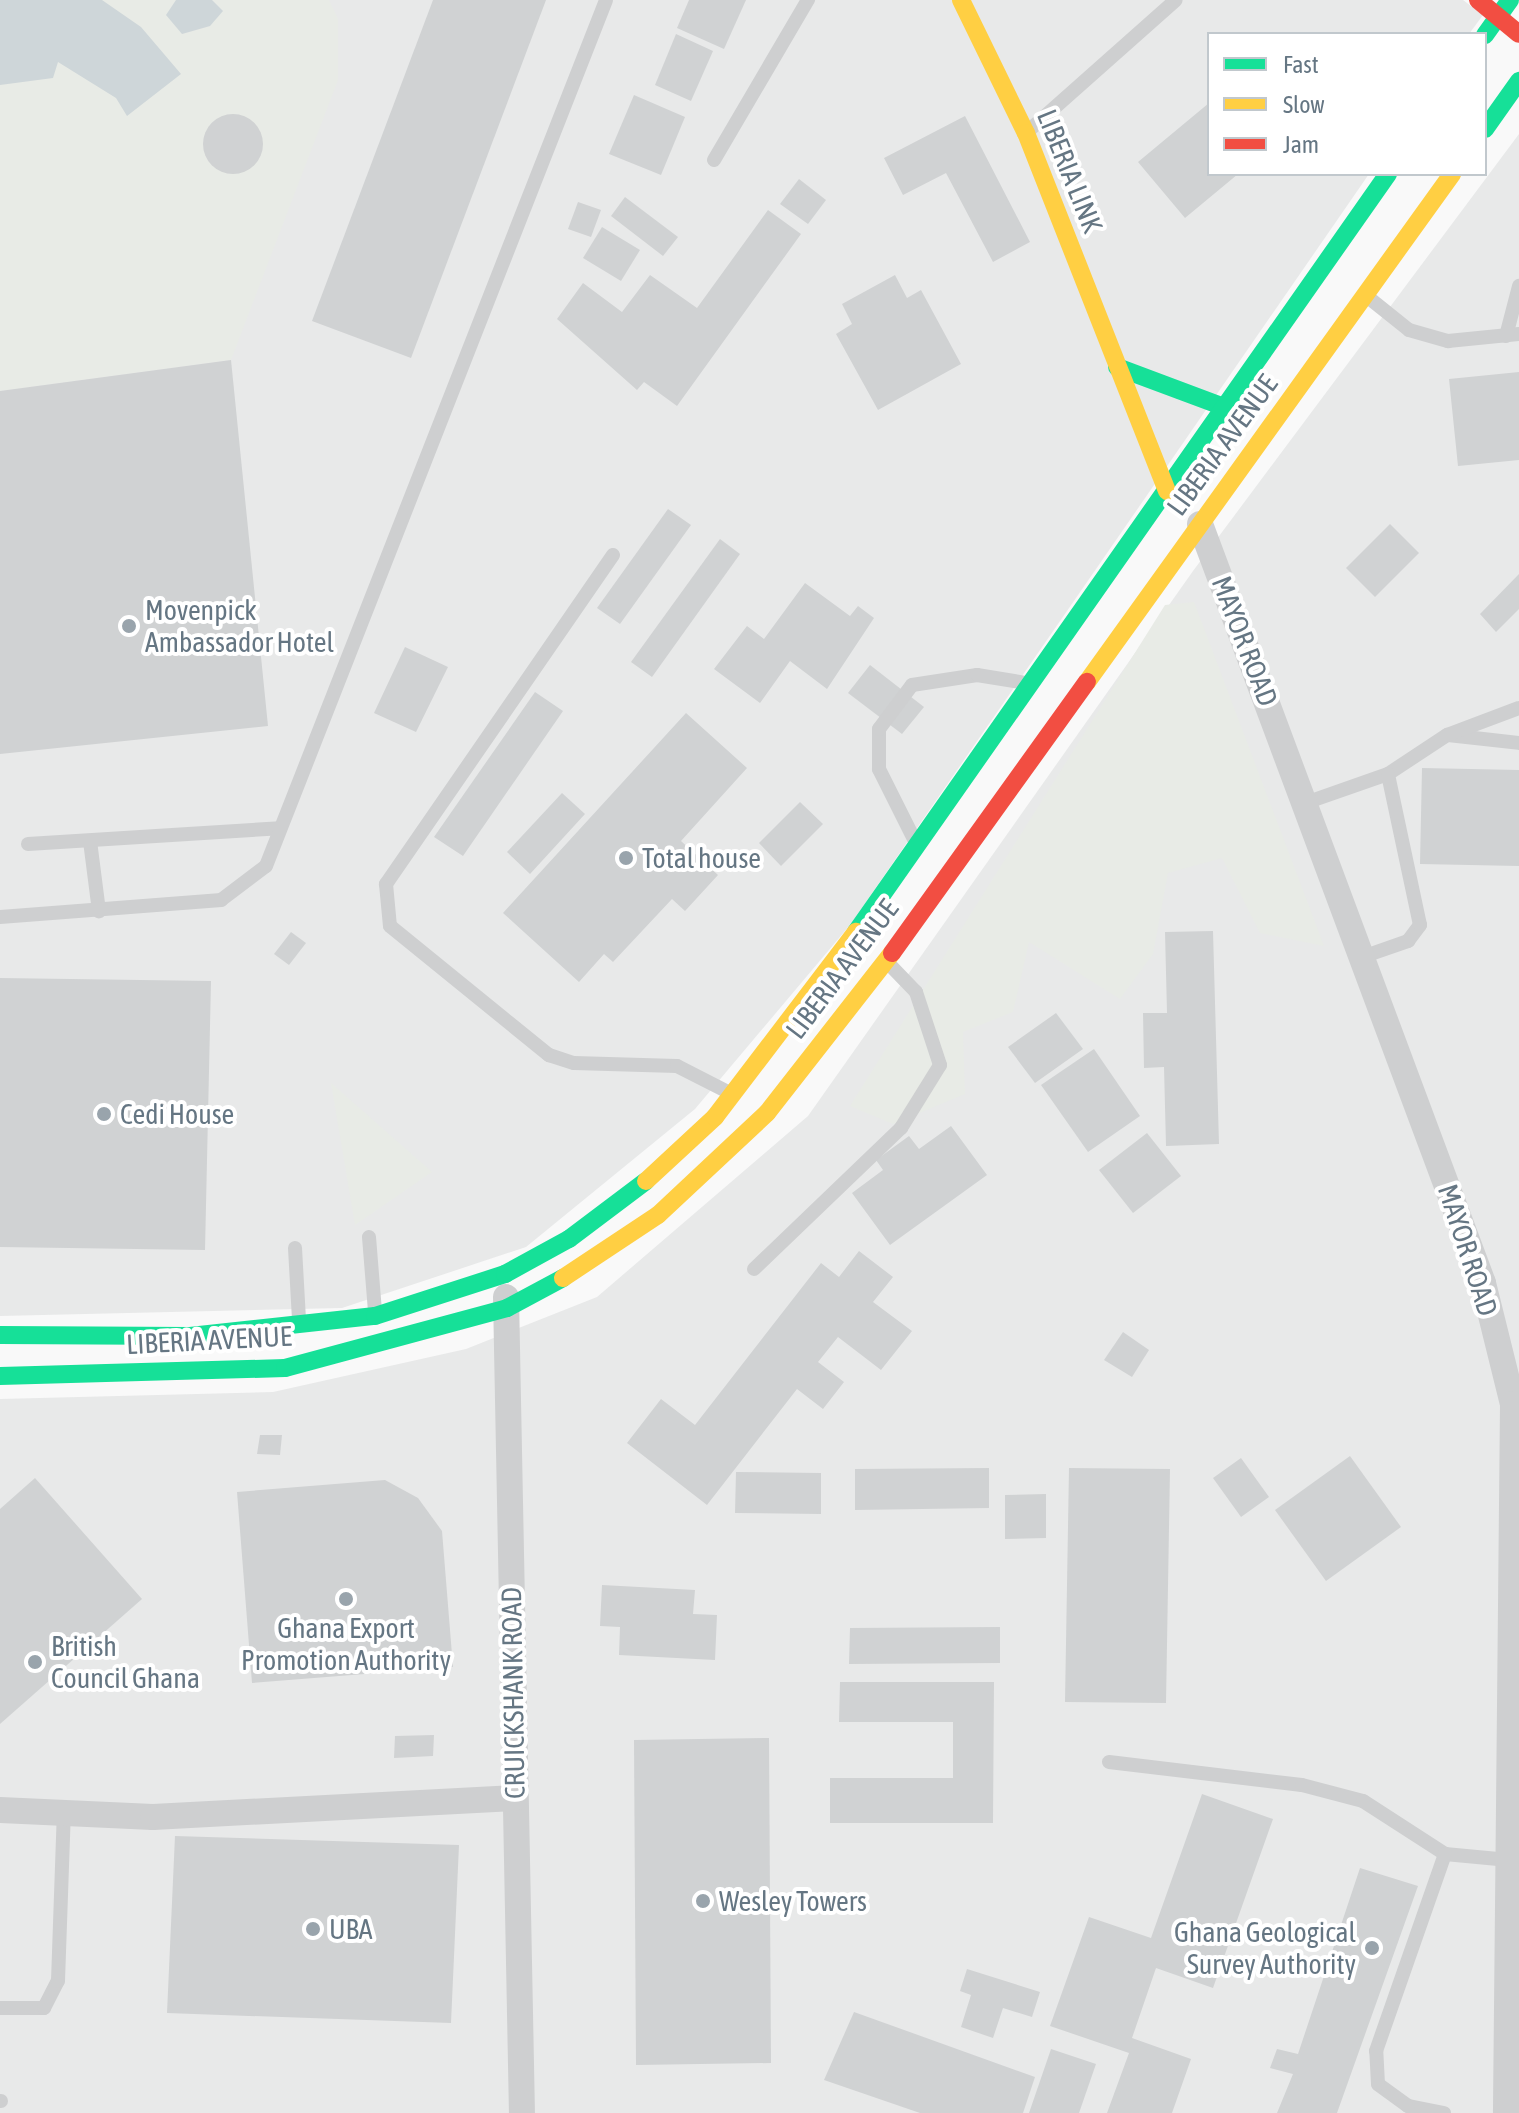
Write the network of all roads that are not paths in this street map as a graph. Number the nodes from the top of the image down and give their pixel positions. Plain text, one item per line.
1 (606, 0) edge
2 (808, 0) edge
3 (961, 0) edge
4 (1176, 0) edge
5 (1478, 0) edge
6 (1510, 0) edge
7 (1496, 17) junction
8 (1487, 32) edge
9 (1519, 34) edge
10 (1519, 81) edge
11 (1487, 126) edge
12 (1026, 133) junction
13 (714, 160) dead end
14 (1387, 176) edge
15 (1451, 176) edge
16 (1519, 286) edge
17 (1364, 295) junction
18 (1513, 335) edge
19 (1117, 367) junction
20 (1224, 407) junction
21 (1167, 491) junction
22 (1200, 524) junction
23 (613, 555) dead end
24 (1035, 684) junction
25 (1519, 708) edge
26 (1447, 735) junction
27 (1519, 743) edge
28 (1388, 774) junction
29 (1308, 802) junction
30 (279, 828) junction
31 (90, 841) junction
32 (28, 844) dead end
33 (919, 849) junction
34 (99, 911) junction
35 (0, 917) edge
36 (1365, 956) junction
37 (886, 961) junction
38 (732, 1094) junction
39 (369, 1237) dead end
40 (295, 1248) dead end
41 (754, 1269) dead end
42 (505, 1274) junction
43 (507, 1308) junction
44 (375, 1316) junction
45 (300, 1329) junction
46 (0, 1335) edge
47 (0, 1376) edge
48 (1516, 1404) edge
49 (1515, 1684) edge
50 (1109, 1762) dead end
51 (515, 1798) junction
52 (0, 1810) edge
53 (64, 1813) junction
54 (1445, 1854) junction
55 (1509, 1860) junction
56 (0, 2008) edge
57 (522, 2113) edge
58 (1444, 2113) edge
59 (1506, 2113) edge

1 - 30 lane
2 - 13 lane
3 - 12 main road, LIBERIA LINK
4 - 12 lane
5 - 7 main road
6 - 7 main road
7 - 8 main road
7 - 9 main road
10 - 11 main road
12 - 19 main road, LIBERIA LINK
14 - 20 main road, LIBERIA AVENUE
15 - 17 main road, LIBERIA AVENUE
16 - 18 lane
17 - 18 lane
17 - 22 main road, LIBERIA AVENUE
19 - 20 main road
19 - 21 main road, LIBERIA LINK
20 - 21 main road, LIBERIA AVENUE
21 - 24 main road, LIBERIA AVENUE
22 - 29 street, MAYOR ROAD
22 - 37 main road, LIBERIA AVENUE
23 - 38 lane
24 - 33 main road, LIBERIA AVENUE
24 - 33 lane
25 - 26 lane
26 - 27 lane
26 - 28 lane
28 - 29 lane
28 - 36 lane
29 - 36 street, MAYOR ROAD
30 - 31 lane
30 - 34 lane
31 - 32 lane
31 - 34 lane
33 - 38 main road, LIBERIA AVENUE
34 - 35 lane
36 - 48 street, MAYOR ROAD
37 - 41 lane
37 - 43 main road, LIBERIA AVENUE
38 - 42 main road, LIBERIA AVENUE
39 - 44 lane
40 - 45 lane
42 - 43 street, CRUICKSHANK ROAD
42 - 44 main road, LIBERIA AVENUE
43 - 47 main road, LIBERIA AVENUE
43 - 51 street, CRUICKSHANK ROAD
44 - 45 main road, LIBERIA AVENUE
45 - 46 main road, LIBERIA AVENUE
48 - 49 street, MAYOR ROAD
49 - 55 street, MAYOR ROAD
50 - 54 lane
51 - 53 street
51 - 57 street, CRUICKSHANK ROAD
52 - 53 street
53 - 56 lane
54 - 55 lane
54 - 58 lane
55 - 59 street, MAYOR ROAD

